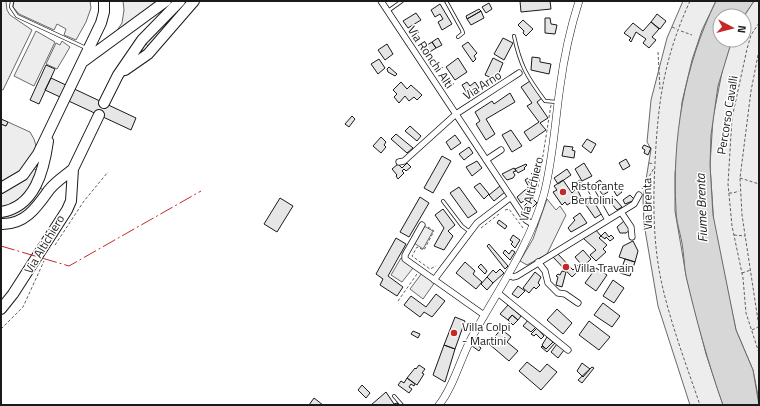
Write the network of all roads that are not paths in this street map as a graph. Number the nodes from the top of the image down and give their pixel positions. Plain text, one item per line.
1 (12, 1) edge
2 (104, 1) edge
3 (166, 1) edge
4 (180, 1) edge
5 (194, 1) edge
6 (382, 1) edge
7 (402, 1) edge
8 (446, 1) edge
9 (579, 1) edge
10 (388, 11) junction
11 (514, 36) dead end
12 (458, 37) dead end
13 (88, 49) junction
14 (82, 63) junction
15 (519, 73) dead end
16 (118, 75) junction
17 (556, 102) junction
18 (104, 103) dead end
19 (456, 114) junction
20 (99, 115) dead end
21 (49, 133) junction
22 (501, 150) dead end
23 (486, 160) junction
24 (399, 162) dead end
25 (73, 169) junction
26 (1, 188) edge
27 (590, 188) dead end
28 (639, 196) road end
29 (511, 197) junction
30 (443, 201) dead end
31 (1, 212) edge
32 (621, 212) junction
33 (608, 220) junction
34 (1, 224) edge
35 (422, 224) road end
36 (534, 225) junction
37 (470, 232) junction
38 (632, 237) dead end
39 (538, 262) junction
40 (508, 275) junction
41 (434, 280) junction
42 (498, 293) junction
43 (578, 303) dead end
44 (1, 309) edge
45 (484, 315) junction
46 (568, 350) dead end
47 (394, 396) dead end
48 (402, 405) edge
49 (439, 405) edge

1 - 13 lane
2 - 13 highway
3 - 14 highway
4 - 16 highway
5 - 16 highway
6 - 10 street, Via Ronchi Alti
7 - 10 lane
8 - 12 lane
9 - 17 street, Via Altichiero
10 - 19 street, Via Ronchi Alti
11 - 17 lane
13 - 14 highway
14 - 21 highway
15 - 19 street, Via Arno
16 - 18 highway
17 - 36 street, Via Altichiero
19 - 23 street, Via Ronchi Alti
19 - 24 street
20 - 25 highway
21 - 26 highway
21 - 31 highway
22 - 23 street
23 - 29 street, Via Ronchi Alti
25 - 34 highway
25 - 44 highway
27 - 33 street
28 - 32 street
29 - 36 street, Via Ronchi Alti
29 - 37 street
30 - 37 lane
32 - 33 street
32 - 38 street
33 - 39 street
35 - 41 street
36 - 40 street, Via Altichiero
37 - 41 street
39 - 40 street
39 - 43 street
40 - 42 street, Via Altichiero
41 - 45 street
42 - 45 street, Via Altichiero
42 - 46 street
45 - 49 street, Via Altichiero
47 - 48 lane

